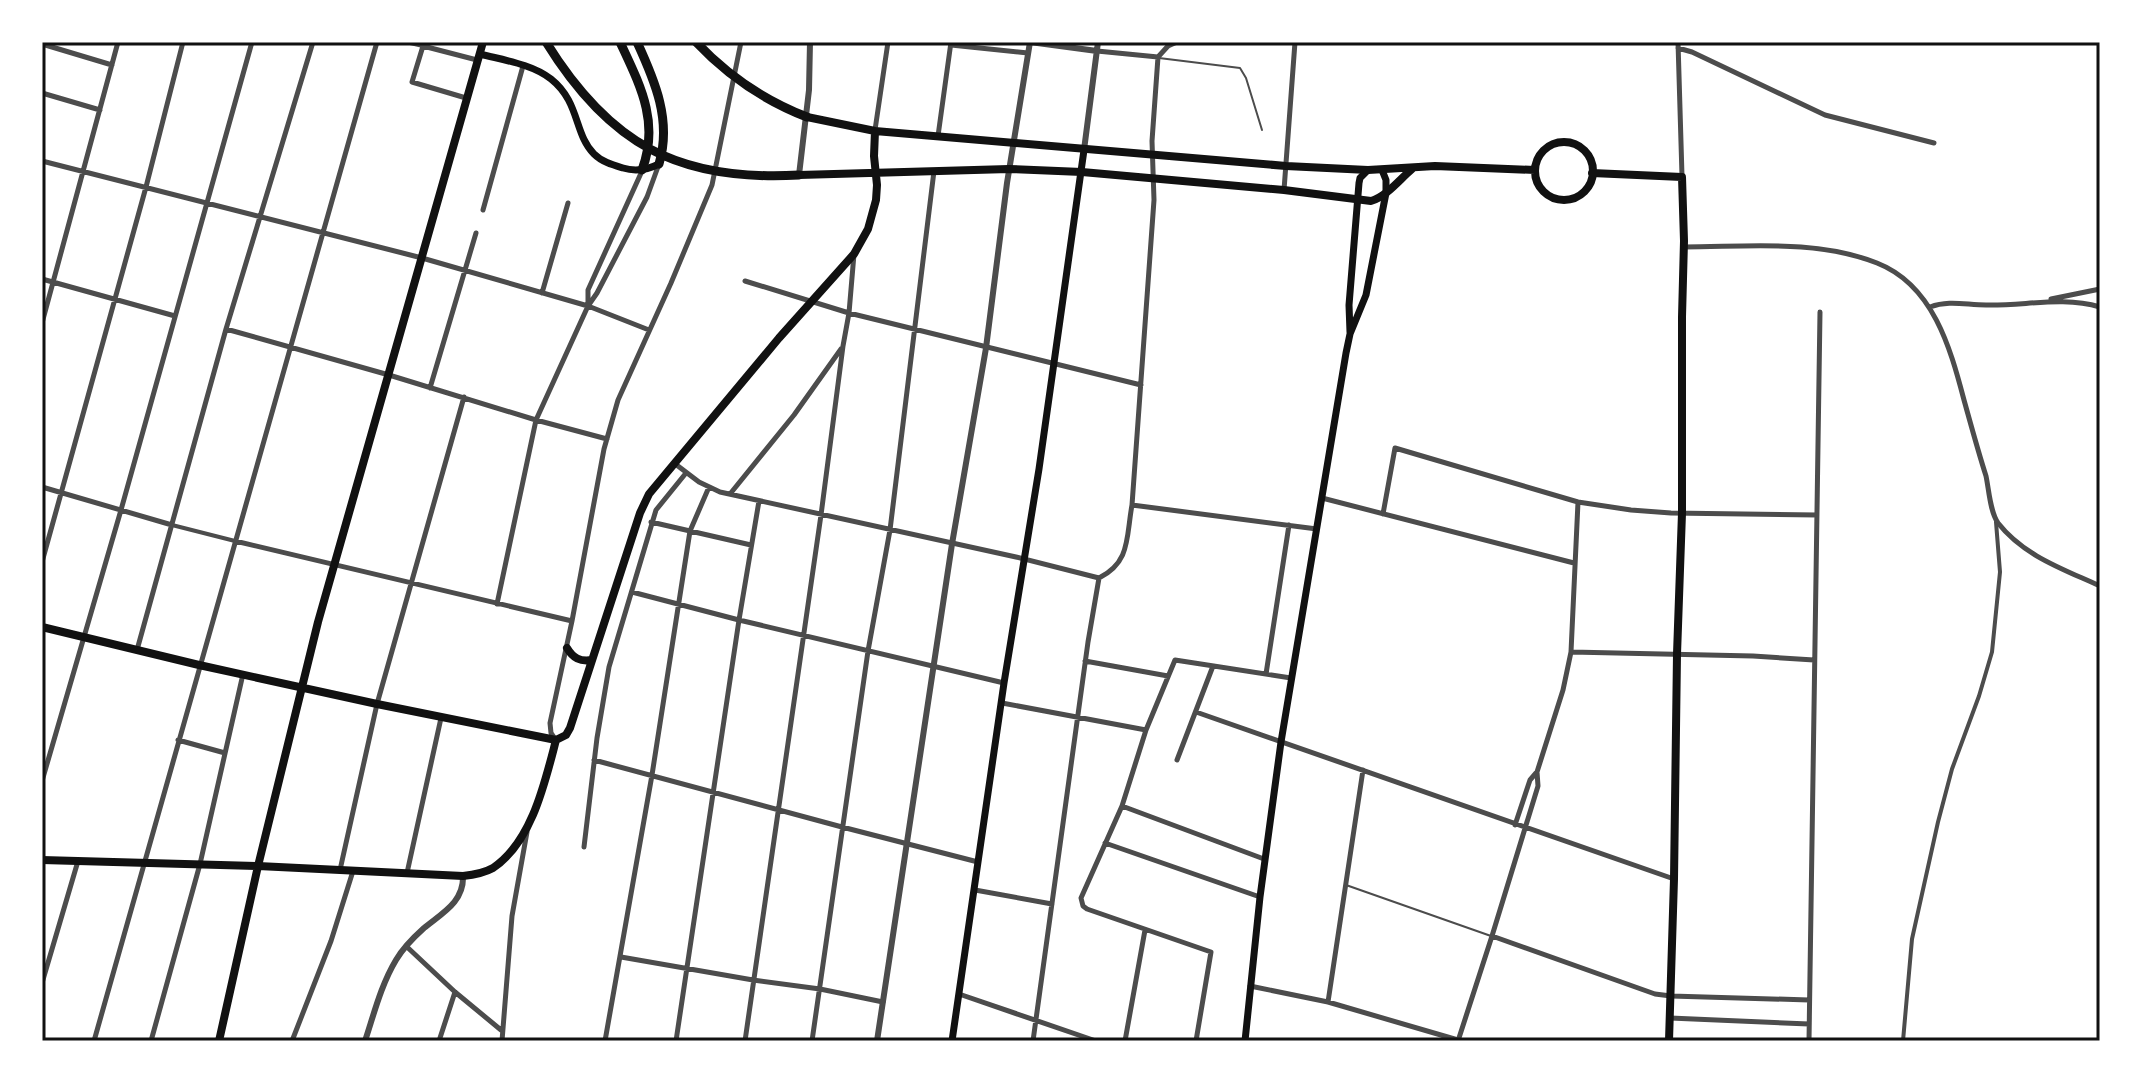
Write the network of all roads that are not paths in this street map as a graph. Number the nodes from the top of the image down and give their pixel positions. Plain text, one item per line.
1 (118, 42) edge
2 (183, 42) edge
3 (252, 42) edge
4 (313, 42) edge
5 (377, 42) edge
6 (406, 42) edge
7 (483, 42) edge
8 (546, 42) edge
9 (620, 42) edge
10 (637, 42) edge
11 (696, 42) edge
12 (741, 42) edge
13 (810, 42) edge
14 (888, 42) edge
15 (1030, 42) edge
16 (1098, 42) edge
17 (1177, 42) edge
18 (1295, 42) edge
19 (951, 43) edge
20 (42, 44) edge
21 (1678, 45) edge
22 (423, 46) junction
23 (1097, 51) junction
24 (1028, 53) junction
25 (479, 57) junction
26 (1158, 57) junction
27 (112, 65) junction
28 (523, 66) junction
29 (42, 93) edge
30 (467, 98) junction
31 (100, 110) junction
32 (803, 115) junction
33 (1262, 130) dead end
34 (875, 131) junction
35 (938, 138) junction
36 (1013, 143) junction
37 (1934, 143) dead end
38 (1084, 150) junction
39 (1152, 156) junction
40 (42, 161) edge
41 (659, 164) junction
42 (1286, 166) junction
43 (1413, 168) junction
44 (1009, 169) junction
45 (642, 170) junction
46 (934, 170) junction
47 (1368, 170) junction
48 (1382, 170) junction
49 (1535, 170) junction
50 (83, 171) junction
51 (876, 172) junction
52 (1082, 172) junction
53 (1592, 173) junction
54 (799, 175) junction
55 (1682, 177) junction
56 (1153, 178) junction
57 (146, 187) junction
58 (1284, 190) junction
59 (1386, 193) junction
60 (1359, 200) junction
61 (207, 203) junction
62 (568, 203) dead end
63 (483, 210) dead end
64 (260, 216) junction
65 (322, 232) junction
66 (476, 233) dead end
67 (1684, 247) junction
68 (854, 254) junction
69 (422, 258) junction
70 (465, 271) junction
71 (42, 279) edge
72 (745, 281) dead end
73 (54, 282) junction
74 (2100, 289) edge
75 (542, 293) junction
76 (115, 299) junction
77 (2043, 301) junction
78 (810, 302) junction
79 (588, 306) junction
80 (1930, 307) junction
81 (2100, 307) edge
82 (1820, 312) dead end
83 (849, 313) junction
84 (175, 316) junction
85 (42, 323) edge
86 (226, 329) junction
87 (649, 330) junction
88 (915, 330) junction
89 (1350, 334) junction
90 (843, 346) junction
91 (290, 347) junction
92 (986, 348) junction
93 (1054, 362) junction
94 (389, 375) junction
95 (1141, 385) junction
96 (430, 388) junction
97 (464, 397) junction
98 (536, 420) junction
99 (607, 439) junction
100 (674, 463) junction
101 (686, 473) junction
102 (42, 487) edge
103 (709, 487) junction
104 (61, 493) junction
105 (730, 494) junction
106 (1322, 498) junction
107 (759, 501) junction
108 (1578, 502) junction
109 (1132, 505) junction
110 (121, 510) junction
111 (1682, 513) junction
112 (1383, 514) junction
113 (821, 515) junction
114 (1817, 515) junction
115 (1995, 519) junction
116 (651, 522) junction
117 (172, 525) junction
118 (1289, 525) junction
119 (1317, 529) junction
120 (890, 530) junction
121 (690, 531) junction
122 (235, 541) junction
123 (952, 544) junction
124 (751, 545) junction
125 (1024, 559) junction
126 (42, 562) edge
127 (1574, 563) junction
128 (334, 566) junction
129 (1099, 578) junction
130 (412, 585) junction
131 (2100, 586) edge
132 (632, 592) junction
133 (497, 604) junction
134 (678, 604) junction
135 (739, 620) junction
136 (572, 621) junction
137 (42, 627) edge
138 (802, 635) junction
139 (85, 637) junction
140 (567, 648) junction
141 (137, 650) junction
142 (868, 651) junction
143 (1571, 652) junction
144 (1677, 654) junction
145 (592, 660) junction
146 (1814, 660) junction
147 (1085, 661) junction
148 (199, 665) junction
149 (1213, 666) junction
150 (935, 667) junction
151 (243, 674) junction
152 (1266, 674) junction
153 (1168, 676) junction
154 (1291, 678) junction
155 (1004, 683) junction
156 (302, 687) junction
157 (1002, 703) junction
158 (377, 704) junction
159 (1196, 712) junction
160 (1078, 717) junction
161 (441, 718) junction
162 (1146, 730) junction
163 (178, 740) junction
164 (556, 740) junction
165 (1281, 742) junction
166 (225, 753) junction
167 (594, 760) junction
168 (1177, 760) dead end
169 (1363, 770) junction
170 (1537, 772) junction
171 (652, 775) junction
172 (42, 781) edge
173 (714, 792) junction
174 (1122, 806) junction
175 (777, 810) junction
176 (528, 823) junction
177 (1515, 825) junction
178 (842, 827) junction
179 (1524, 828) junction
180 (1105, 843) junction
181 (908, 844) junction
182 (584, 847) dead end
183 (1264, 859) junction
184 (42, 860) edge
185 (78, 861) junction
186 (978, 862) junction
187 (143, 863) junction
188 (200, 864) junction
189 (258, 866) junction
190 (339, 871) junction
191 (353, 871) junction
192 (407, 873) junction
193 (463, 876) junction
194 (1674, 879) junction
195 (1346, 885) junction
196 (975, 890) junction
197 (1260, 897) junction
198 (1053, 904) junction
199 (1145, 930) junction
200 (1492, 936) junction
201 (406, 946) junction
202 (621, 957) junction
203 (687, 968) junction
204 (753, 980) junction
205 (42, 983) edge
206 (1250, 986) junction
207 (820, 989) junction
208 (455, 992) junction
209 (959, 994) junction
210 (1671, 996) junction
211 (1809, 1000) junction
212 (883, 1002) junction
213 (1328, 1002) junction
214 (1670, 1018) junction
215 (1035, 1019) junction
216 (1809, 1024) junction
217 (502, 1031) junction
218 (94, 1041) edge
219 (151, 1041) edge
220 (219, 1041) edge
221 (292, 1041) edge
222 (365, 1041) edge
223 (439, 1041) edge
224 (502, 1041) edge
225 (605, 1041) edge
226 (676, 1041) edge
227 (745, 1041) edge
228 (812, 1041) edge
229 (877, 1041) edge
230 (952, 1041) edge
231 (1033, 1041) edge
232 (1096, 1041) edge
233 (1125, 1041) edge
234 (1196, 1041) edge
235 (1245, 1041) edge
236 (1459, 1041) edge
237 (1669, 1041) edge
238 (1809, 1041) edge
239 (1903, 1041) edge

1 - 27 street
2 - 57 street
3 - 61 street
4 - 64 street
5 - 65 street
6 - 22 street
7 - 25 main road
8 - 54 highway
9 - 45 highway
10 - 41 highway
11 - 32 highway
12 - 87 street
13 - 32 street
14 - 34 street
15 - 23 street
15 - 24 street
16 - 23 street
17 - 26 street
18 - 42 street
19 - 24 street
19 - 35 street
20 - 27 street
21 - 37 street
21 - 55 street
22 - 25 street
22 - 30 street
23 - 26 street
23 - 38 street
24 - 36 street
25 - 28 main road
25 - 30 main road
26 - 33 lane
26 - 39 street
27 - 31 street
28 - 45 main road
28 - 63 street
29 - 31 street
30 - 69 main road
31 - 50 street
32 - 34 main road
32 - 54 street
34 - 35 main road
34 - 51 main road
35 - 36 main road
36 - 38 main road
36 - 44 street
38 - 39 main road
38 - 52 main road
39 - 42 main road
39 - 56 street
40 - 50 street
41 - 45 main road
41 - 79 street
42 - 47 main road
42 - 58 street
43 - 48 main road
43 - 49 main road
43 - 59 main road
44 - 46 main road
44 - 52 main road
44 - 92 street
45 - 79 street
46 - 51 main road
46 - 88 street
47 - 48 main road
47 - 60 main road
48 - 59 main road
49 - 53 main road
49 - 53 main road
50 - 57 street
50 - 73 street
51 - 54 main road
51 - 68 main road
52 - 56 main road
52 - 93 main road
53 - 55 main road
55 - 67 main road
56 - 58 main road
56 - 95 street
57 - 61 street
57 - 76 street
58 - 60 main road
59 - 60 main road
59 - 89 main road
60 - 89 main road
61 - 64 street
61 - 84 street
62 - 75 street
64 - 65 street
64 - 86 street
65 - 69 street
65 - 91 street
66 - 70 street
67 - 80 street
67 - 111 main road
68 - 78 main road
68 - 83 street
69 - 70 street
69 - 94 main road
70 - 75 street
70 - 96 street
71 - 73 street
72 - 78 street
73 - 76 street
73 - 85 street
74 - 77 street
75 - 79 street
76 - 84 street
76 - 104 street
77 - 80 street
77 - 81 street
78 - 83 street
78 - 100 main road
79 - 87 street
79 - 98 street
80 - 115 street
82 - 114 street
83 - 88 street
83 - 90 street
84 - 110 street
86 - 91 street
86 - 117 street
87 - 99 street
88 - 92 street
88 - 120 street
89 - 106 main road
90 - 105 street
90 - 113 street
91 - 94 street
91 - 122 street
92 - 93 street
92 - 123 street
93 - 95 street
93 - 125 main road
94 - 96 street
94 - 128 main road
95 - 109 street
96 - 97 street
97 - 98 street
97 - 130 street
98 - 99 street
98 - 133 street
99 - 136 street
100 - 101 street
100 - 145 main road
101 - 103 street
101 - 116 street
102 - 104 street
103 - 105 street
103 - 121 street
104 - 110 street
104 - 126 street
105 - 107 street
106 - 112 street
106 - 119 main road
107 - 113 street
107 - 124 street
108 - 111 street
108 - 112 street
108 - 127 street
109 - 118 street
109 - 129 street
110 - 117 street
110 - 139 street
111 - 114 street
111 - 144 main road
112 - 127 street
113 - 120 street
113 - 138 street
114 - 146 street
115 - 131 street
115 - 239 street
116 - 121 street
116 - 132 street
117 - 122 street
117 - 141 street
118 - 119 street
118 - 152 street
119 - 154 main road
120 - 123 street
120 - 142 street
121 - 124 street
121 - 134 street
122 - 128 street
122 - 148 street
123 - 125 street
123 - 150 street
124 - 135 street
125 - 129 street
125 - 155 main road
127 - 143 street
128 - 130 street
128 - 156 main road
129 - 147 street
130 - 133 street
130 - 158 street
132 - 134 street
132 - 167 street
133 - 136 street
134 - 135 street
134 - 171 street
135 - 138 street
135 - 173 street
136 - 140 street
137 - 139 main road
138 - 142 street
138 - 175 street
139 - 141 main road
139 - 172 street
140 - 145 main road
140 - 164 street
141 - 148 main road
142 - 150 street
142 - 178 street
143 - 144 street
143 - 170 street
144 - 146 street
144 - 194 main road
145 - 164 main road
146 - 211 street
147 - 153 street
147 - 160 street
148 - 151 main road
148 - 163 street
149 - 152 street
149 - 153 street
149 - 159 street
150 - 155 street
150 - 181 street
151 - 156 main road
151 - 166 street
152 - 154 street
153 - 162 street
154 - 165 main road
155 - 157 main road
156 - 158 main road
156 - 189 main road
157 - 160 street
157 - 186 main road
158 - 161 main road
158 - 190 street
159 - 165 street
159 - 168 street
160 - 162 street
160 - 198 street
161 - 164 main road
161 - 192 street
162 - 174 street
163 - 166 street
163 - 187 street
164 - 176 main road
165 - 169 street
165 - 183 main road
166 - 188 street
167 - 171 street
167 - 182 street
169 - 177 street
169 - 195 street
170 - 177 street
170 - 179 street
171 - 173 street
171 - 202 street
173 - 175 street
173 - 203 street
174 - 180 street
174 - 183 street
175 - 178 street
175 - 204 street
176 - 193 main road
176 - 217 street
177 - 179 street
178 - 181 street
178 - 207 street
179 - 194 street
179 - 200 street
180 - 197 street
180 - 199 street
181 - 186 street
181 - 212 street
183 - 197 main road
184 - 185 main road
185 - 187 main road
185 - 205 street
186 - 196 main road
187 - 188 main road
187 - 218 street
188 - 189 main road
188 - 219 street
189 - 190 main road
189 - 220 main road
190 - 191 main road
191 - 192 main road
191 - 221 street
192 - 193 main road
193 - 201 street
194 - 210 main road
195 - 200 lane
195 - 213 street
196 - 198 street
196 - 209 main road
197 - 206 main road
198 - 215 street
199 - 233 street
199 - 234 street
200 - 210 street
200 - 236 street
201 - 208 street
201 - 222 street
202 - 203 street
202 - 225 street
203 - 204 street
203 - 226 street
204 - 207 street
204 - 227 street
206 - 213 street
206 - 235 main road
207 - 212 street
207 - 228 street
208 - 217 street
208 - 223 street
209 - 215 street
209 - 230 main road
210 - 211 street
210 - 214 main road
211 - 216 street
212 - 229 street
213 - 236 street
214 - 216 street
214 - 237 main road
215 - 231 street
215 - 232 street
216 - 238 street
217 - 224 street

